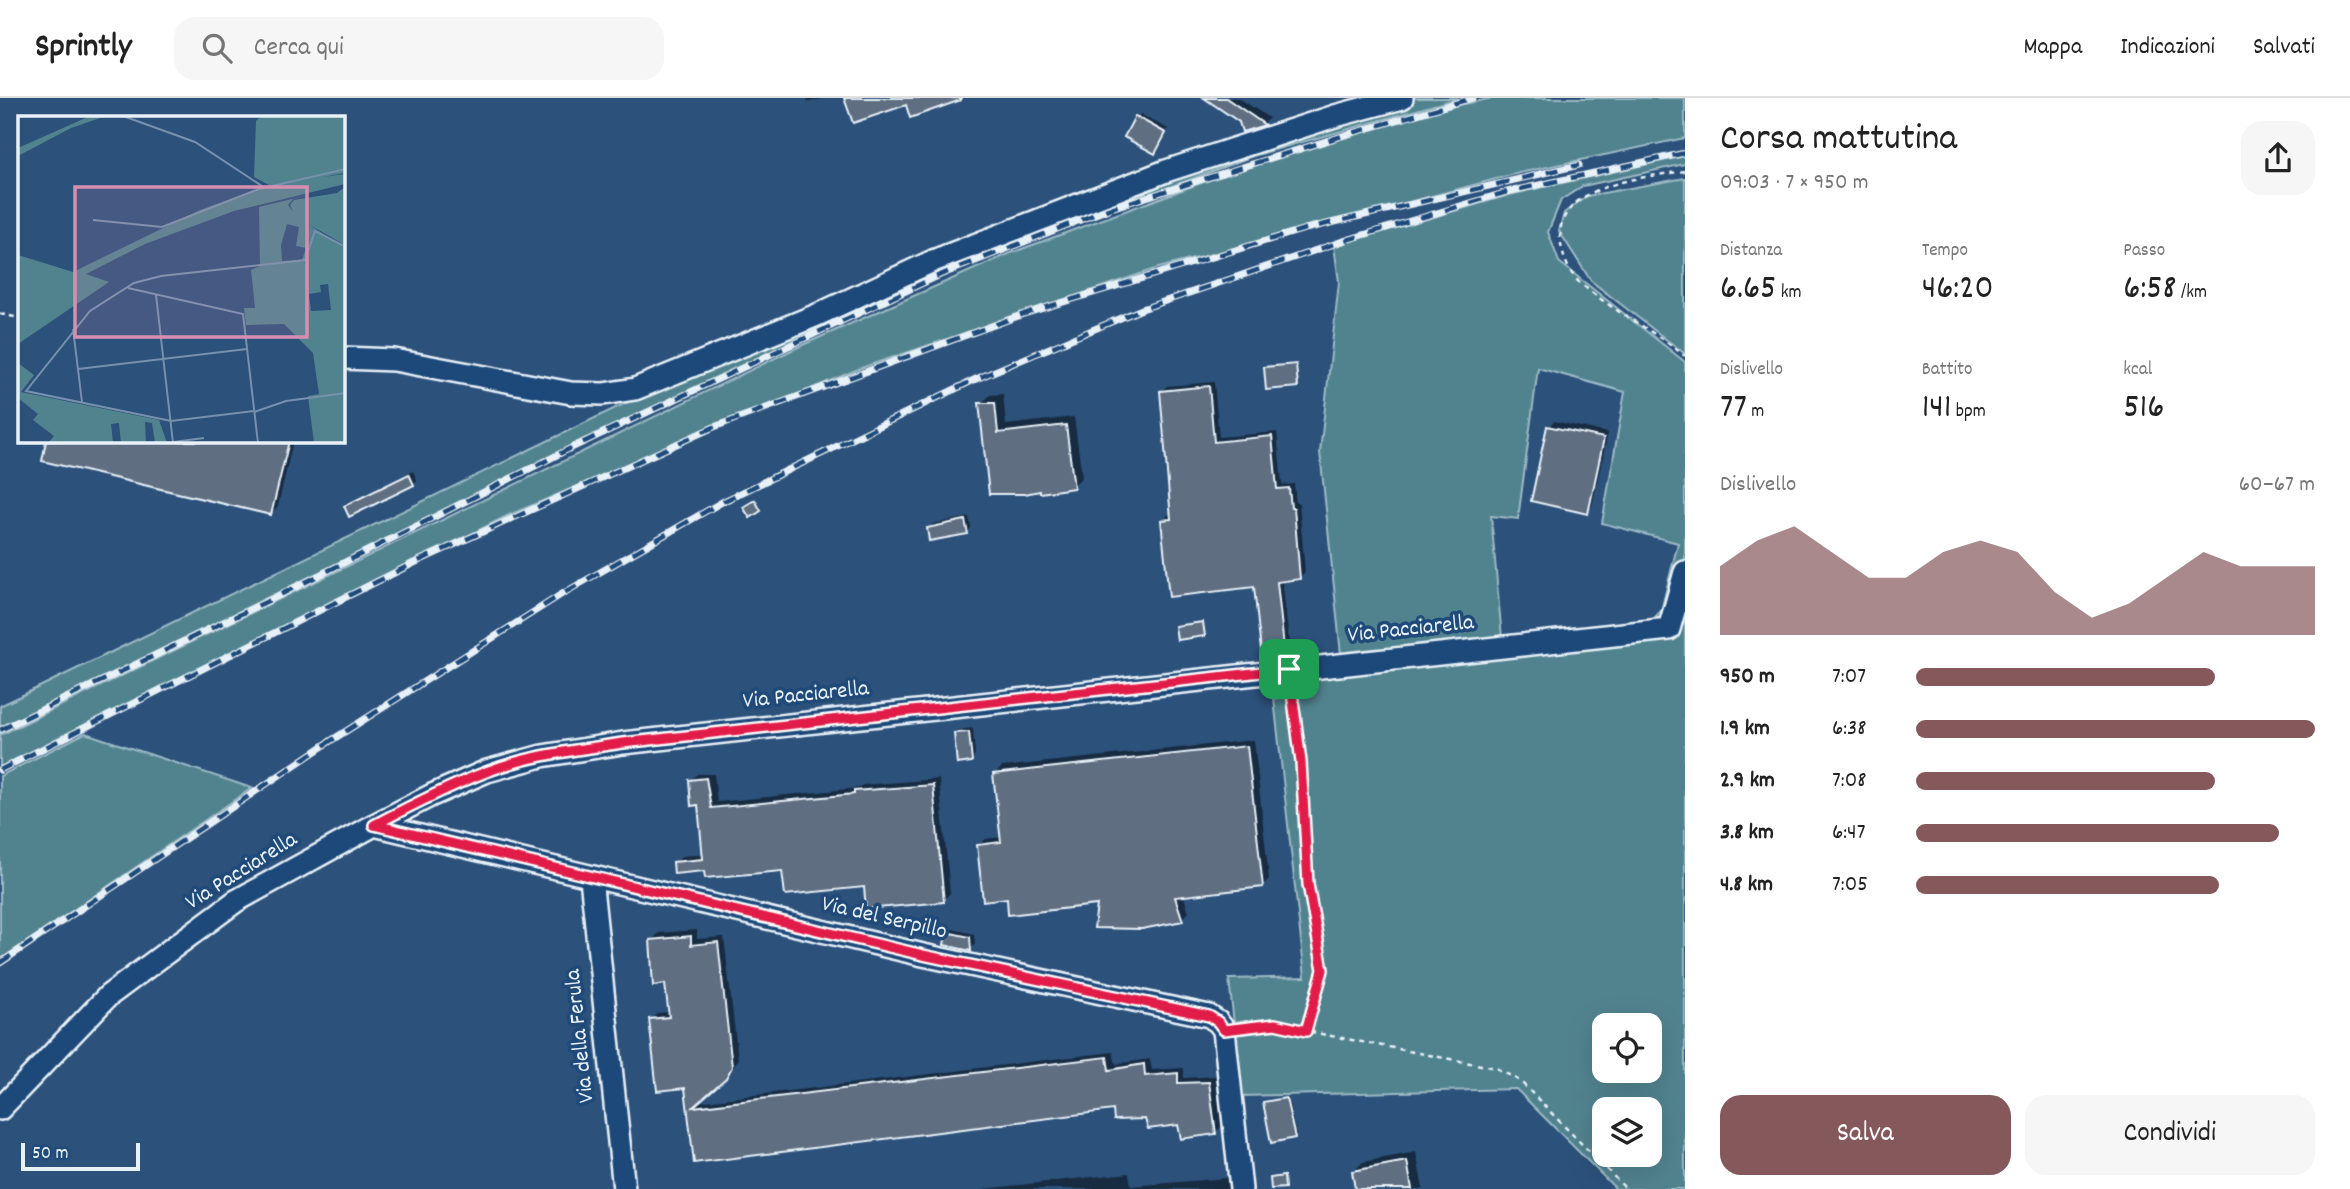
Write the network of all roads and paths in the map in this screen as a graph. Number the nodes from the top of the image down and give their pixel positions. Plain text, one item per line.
1 (1402, 98) edge
2 (1376, 102) edge
3 (1685, 171) edge
4 (0, 314) edge
5 (18, 318) edge
6 (1685, 356) edge
7 (345, 358) edge
8 (1685, 572) edge
9 (1289, 669) junction
10 (374, 825) junction
11 (591, 878) junction
12 (1224, 1030) junction
13 (1306, 1031) junction
14 (0, 1109) edge
15 (624, 1189) edge
16 (1241, 1189) edge
17 (1626, 1189) edge

1 - 2 street
2 - 7 street
3 - 6 path
4 - 5 path
8 - 9 street, Via Pacciarella
9 - 10 street, Via Pacciarella
9 - 13 path
10 - 11 street, Via del Serpillo
10 - 14 street, Via Pacciarella
11 - 12 street, Via del Serpillo
11 - 15 street, Via della Ferula
12 - 13 path
12 - 16 street
13 - 17 path

